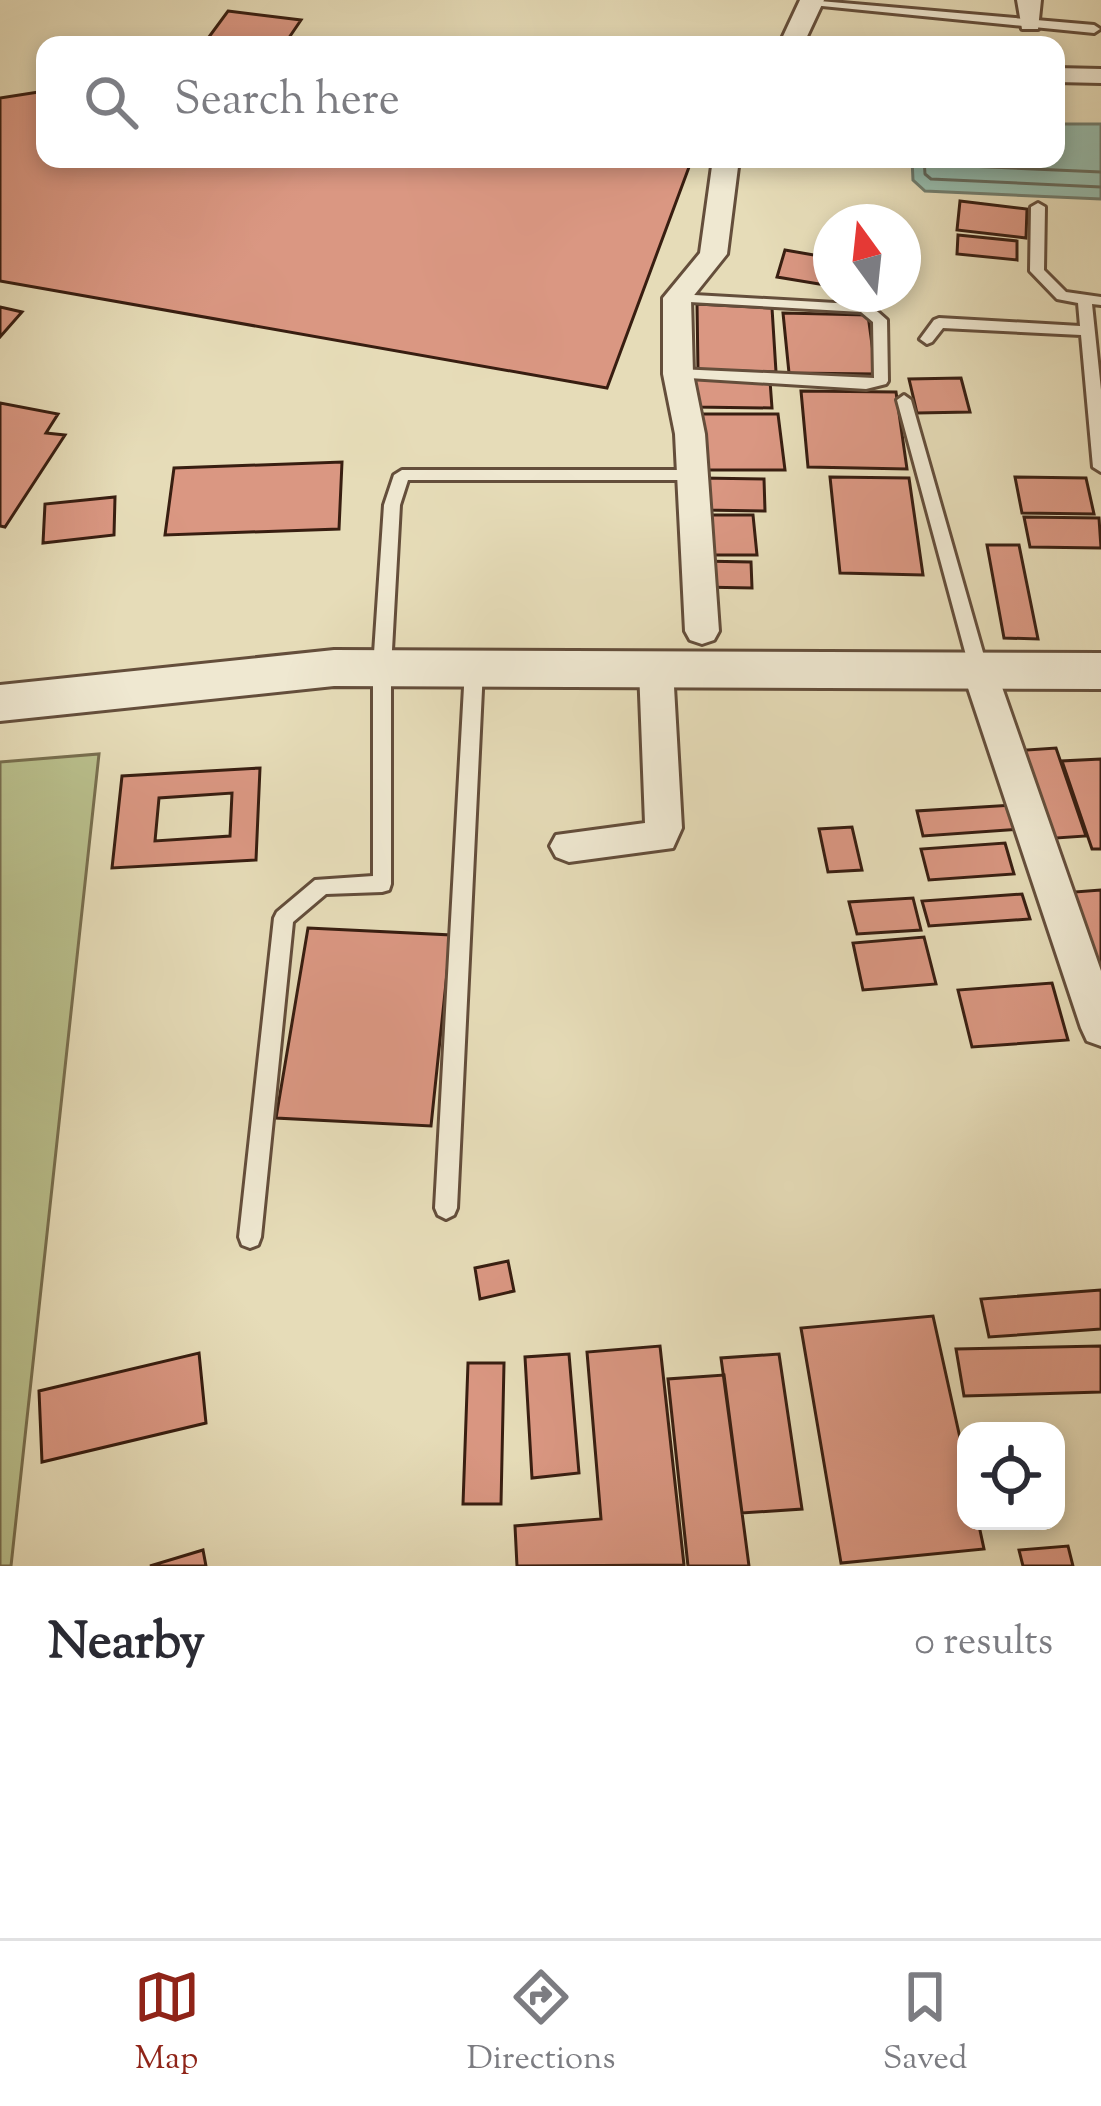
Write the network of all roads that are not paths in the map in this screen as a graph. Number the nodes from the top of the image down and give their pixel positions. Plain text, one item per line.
1 (812, 1) edge
2 (1029, 12) edge
3 (1094, 29) dead end
4 (796, 36) edge
5 (1065, 75) edge
6 (1101, 76) edge
7 (725, 168) edge
8 (1038, 207) dead end
9 (677, 298) junction
10 (1093, 301) edge
11 (1088, 331) junction
12 (927, 339) dead end
13 (678, 374) junction
14 (904, 400) dead end
15 (1101, 467) edge
16 (691, 476) junction
17 (702, 631) dead end
18 (382, 668) junction
19 (474, 669) junction
20 (656, 669) junction
21 (979, 670) junction
22 (1101, 670) edge
23 (0, 703) edge
24 (569, 846) dead end
25 (1101, 1028) edge
26 (446, 1208) dead end
27 (250, 1238) dead end

1 - 2 lane
1 - 4 street
2 - 3 lane
5 - 6 street
7 - 9 street
8 - 10 lane
9 - 13 street
9 - 13 lane
10 - 11 lane
11 - 12 lane
11 - 15 lane
13 - 16 street
14 - 21 lane
16 - 17 street
16 - 18 lane
18 - 19 street
18 - 23 street
18 - 27 lane
19 - 20 street
19 - 26 lane
20 - 21 street
20 - 24 street
21 - 22 street
21 - 25 street

